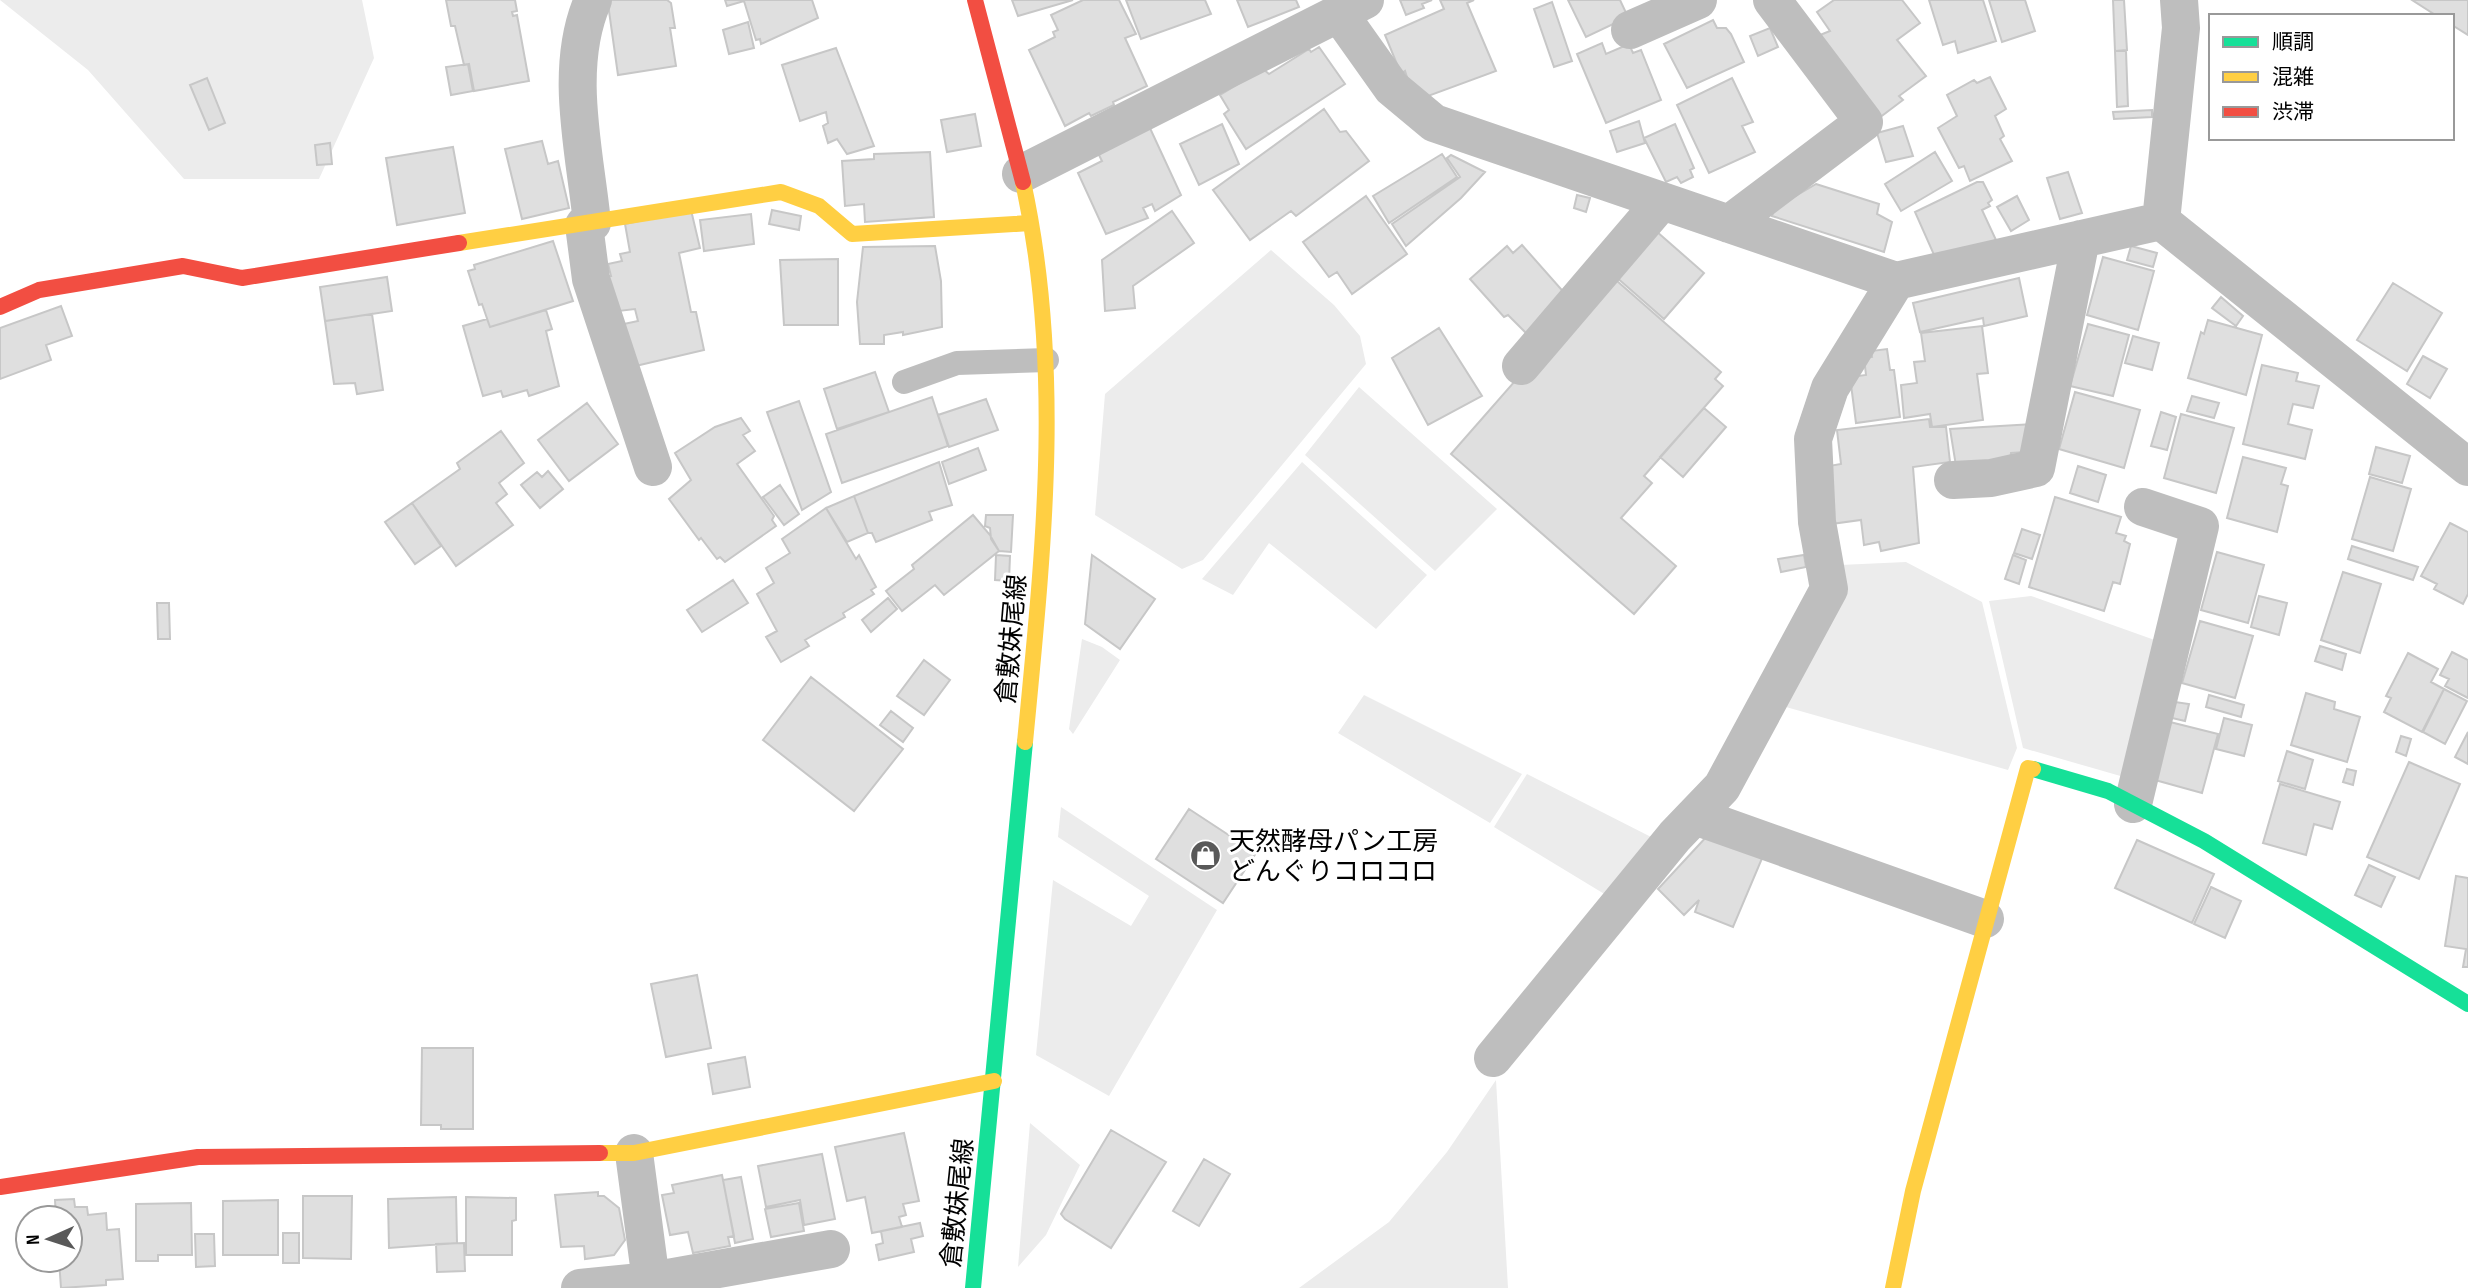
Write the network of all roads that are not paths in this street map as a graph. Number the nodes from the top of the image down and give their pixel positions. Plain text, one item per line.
1 (593, 0) edge
2 (975, 0) edge
3 (1698, 0) edge
4 (1772, 0) edge
5 (2179, 0) edge
6 (1352, 6) edge
7 (1630, 30) dead end
8 (1021, 174) junction
9 (1662, 201) junction
10 (2161, 221) junction
11 (1030, 223) junction
12 (588, 224) junction
13 (1729, 224) junction
14 (2081, 239) junction
15 (1896, 281) junction
16 (0, 307) edge
17 (1047, 360) junction
18 (1521, 366) dead end
19 (904, 382) dead end
20 (653, 467) dead end
21 (2468, 467) edge
22 (1953, 480) dead end
23 (2143, 507) dead end
24 (2133, 804) junction
25 (1695, 816) junction
26 (1985, 919) junction
27 (2468, 1004) edge
28 (1493, 1058) dead end
29 (994, 1081) junction
30 (634, 1153) junction
31 (0, 1187) edge
32 (831, 1249) dead end
33 (651, 1281) junction
34 (580, 1288) edge
35 (972, 1288) edge
36 (1893, 1288) edge

1 - 12 street
2 - 8 street, 倉敷妹尾線
3 - 7 street
4 - 13 street
5 - 10 street
6 - 8 street
6 - 9 street
8 - 11 street, 倉敷妹尾線
9 - 13 street
9 - 18 street
10 - 14 street
10 - 21 street
11 - 12 street
11 - 17 street, 倉敷妹尾線
12 - 16 street
12 - 20 street
13 - 15 street
14 - 15 street
14 - 22 street
15 - 25 street
17 - 19 lane
17 - 29 street, 倉敷妹尾線
23 - 24 street
24 - 26 street
24 - 27 street
25 - 26 street
25 - 28 street
26 - 36 street
29 - 30 street
29 - 35 street, 倉敷妹尾線
30 - 31 street
30 - 33 street
32 - 33 street
33 - 34 street

